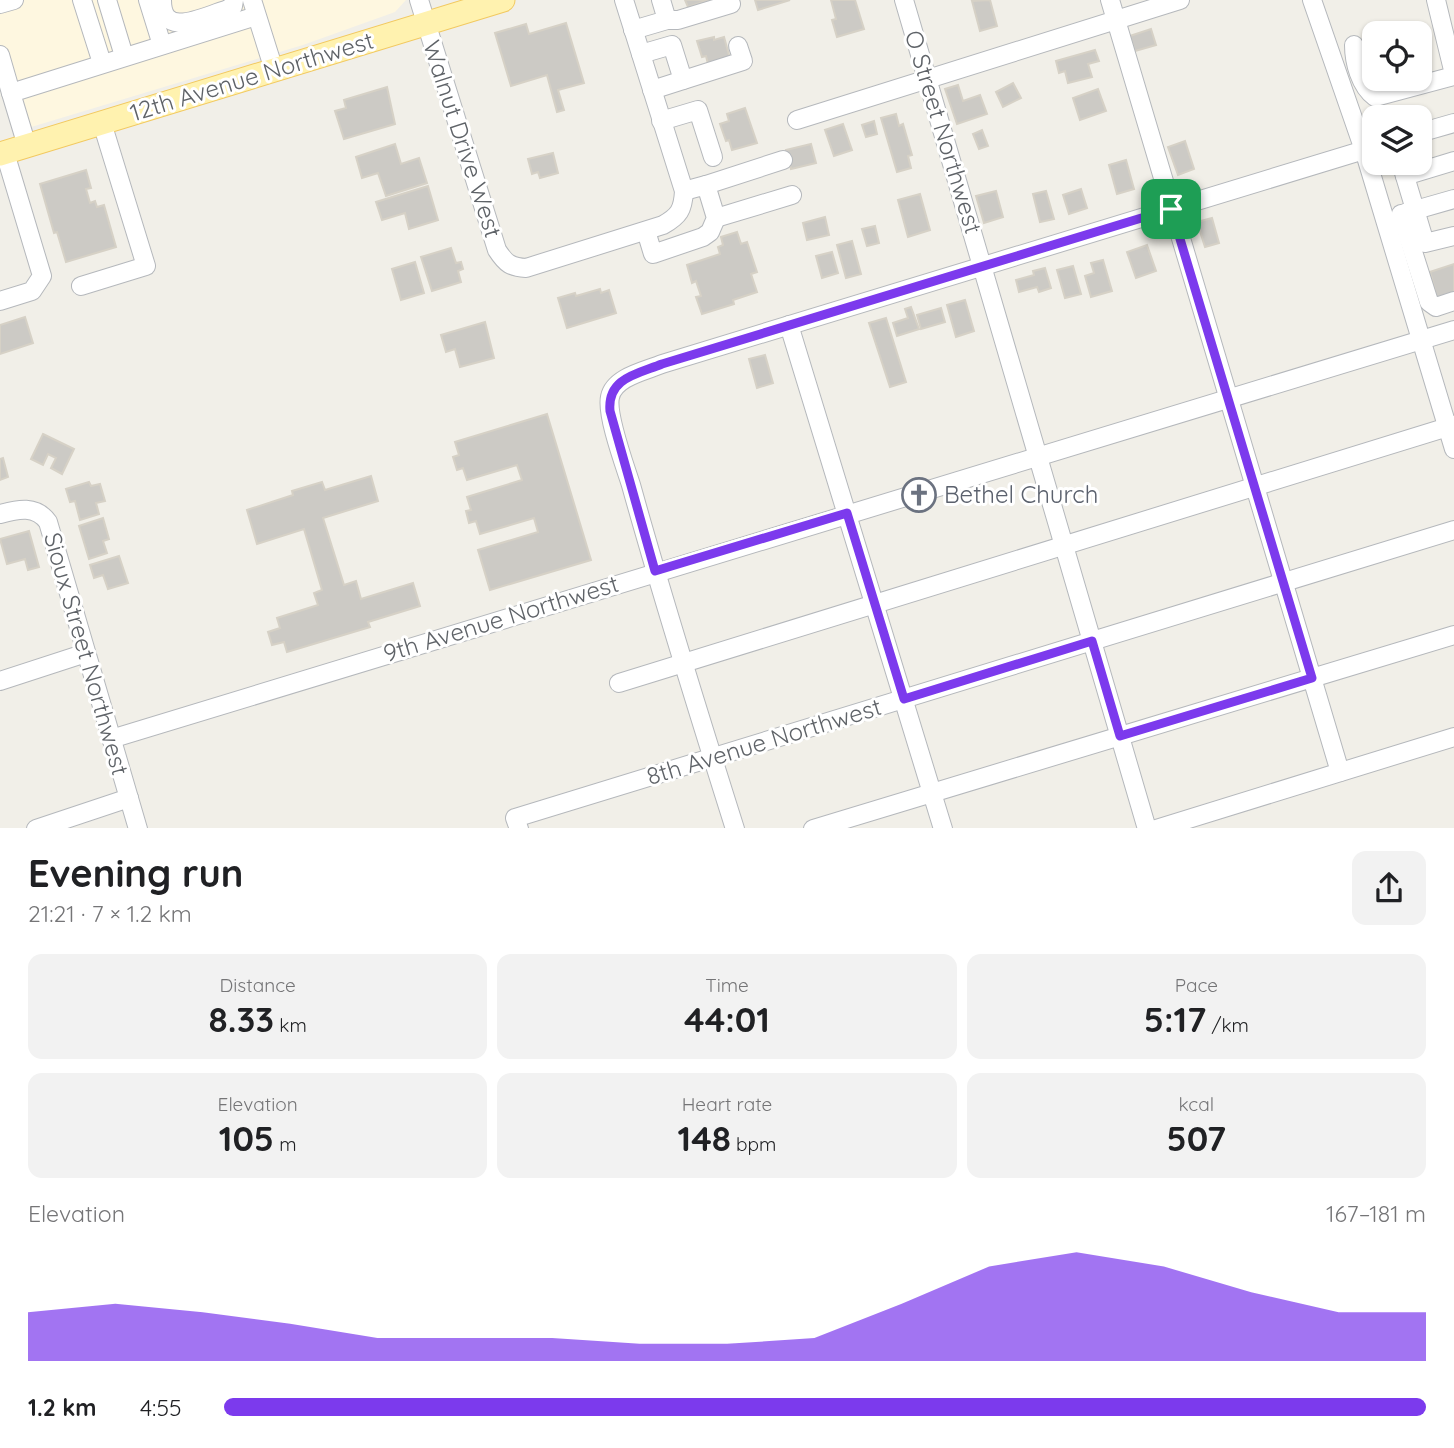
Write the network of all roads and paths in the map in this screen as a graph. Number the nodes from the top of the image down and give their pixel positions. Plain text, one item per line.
1 (14, 0) edge
2 (82, 0) edge
3 (107, 0) edge
4 (148, 0) edge
5 (162, 0) edge
6 (234, 0) edge
7 (419, 0) edge
8 (503, 0) edge
9 (624, 0) edge
10 (661, 0) edge
11 (904, 0) edge
12 (1110, 0) edge
13 (1180, 0) edge
14 (1312, 0) edge
15 (1436, 0) edge
16 (0, 4) edge
17 (731, 4) dead end
18 (254, 8) edge
19 (667, 20) junction
20 (1116, 20) junction
21 (426, 24) junction
22 (633, 30) junction
23 (162, 45) junction
24 (1354, 45) dead end
25 (738, 46) dead end
26 (641, 54) junction
27 (0, 55) edge
28 (124, 57) junction
29 (102, 63) junction
30 (274, 71) junction
31 (1454, 75) edge
32 (927, 78) junction
33 (683, 80) junction
34 (652, 90) junction
35 (11, 93) junction
36 (797, 120) dead end
37 (662, 121) junction
38 (102, 123) junction
39 (1454, 123) edge
40 (1432, 129) edge
41 (1362, 131) edge
42 (27, 146) junction
43 (1362, 151) edge
44 (3, 153) edge
45 (713, 157) dead end
46 (783, 160) dead end
47 (1454, 161) edge
48 (1432, 164) edge
49 (1381, 175) edge
50 (1403, 175) edge
51 (706, 185) junction
52 (684, 191) junction
53 (792, 195) dead end
54 (1454, 199) edge
55 (1171, 209) junction
56 (1400, 215) junction
57 (716, 218) junction
58 (646, 232) junction
59 (1454, 236) edge
60 (982, 266) junction
61 (81, 285) dead end
62 (0, 301) edge
63 (1454, 301) edge
64 (789, 325) junction
65 (1450, 336) edge
66 (1421, 340) junction
67 (1228, 398) junction
68 (1451, 426) edge
69 (1454, 449) edge
70 (1038, 456) junction
71 (1255, 487) junction
72 (4, 513) edge
73 (847, 513) junction
74 (1454, 530) edge
75 (1064, 546) junction
76 (655, 571) junction
77 (1283, 583) junction
78 (874, 604) junction
79 (1454, 635) edge
80 (1092, 641) junction
81 (86, 653) junction
82 (683, 663) junction
83 (1312, 678) junction
84 (0, 681) edge
85 (619, 683) dead end
86 (904, 699) junction
87 (1120, 736) junction
88 (1454, 737) edge
89 (111, 738) junction
90 (712, 758) junction
91 (1340, 772) junction
92 (932, 793) junction
93 (129, 798) junction
94 (517, 823) edge
95 (36, 828) edge
96 (138, 828) edge
97 (735, 828) edge
98 (813, 828) edge
99 (943, 828) edge
100 (1147, 828) edge
101 (1156, 828) edge

1 - 16 street
2 - 29 street
3 - 28 street
4 - 23 street
5 - 6 street
7 - 21 street
8 - 21 main road, 12th Avenue Northwest
9 - 22 street
10 - 19 street
11 - 32 street, O Street Northwest
12 - 20 street
13 - 20 street
14 - 41 street
15 - 31 street
17 - 19 street
18 - 23 street
18 - 30 street
19 - 22 street
20 - 32 street
20 - 55 street
21 - 30 main road, 12th Avenue Northwest
21 - 58 street, Walnut Drive West
22 - 26 street
23 - 28 street
24 - 31 street
25 - 33 street
26 - 33 street
26 - 34 street
27 - 35 street
28 - 29 street
29 - 35 street
30 - 38 main road, 12th Avenue Northwest
32 - 36 street
32 - 60 street, O Street Northwest
33 - 34 street
34 - 37 street
35 - 42 street
37 - 45 street
37 - 52 street
38 - 42 main road, 12th Avenue Northwest
38 - 61 street
39 - 40 street
42 - 44 main road, 12th Avenue Northwest
43 - 55 street
44 - 62 street
46 - 51 street
47 - 48 street
49 - 56 street
50 - 56 street
51 - 52 street
51 - 57 street
52 - 58 street, Walnut Drive West
53 - 57 street
54 - 56 street
55 - 60 street
55 - 67 street
56 - 59 street
56 - 63 street
56 - 66 street
57 - 58 street
60 - 64 street
60 - 70 street, O Street Northwest
64 - 73 street
64 - 76 street
65 - 66 street, 9th Avenue Northwest
66 - 67 street, 9th Avenue Northwest
66 - 68 street
67 - 70 street, 9th Avenue Northwest
67 - 71 street
68 - 69 street
68 - 71 street
70 - 73 street, 9th Avenue Northwest
70 - 75 street, O Street Northwest
71 - 75 street
71 - 77 street
72 - 81 street, Sioux Street Northwest
73 - 76 street, 9th Avenue Northwest
73 - 78 street
74 - 77 street, 8th Avenue Northwest
75 - 78 street
75 - 80 street, O Street Northwest
76 - 82 street
76 - 89 street, 9th Avenue Northwest
77 - 80 street, 8th Avenue Northwest
77 - 83 street
78 - 82 street
78 - 86 street
79 - 83 street
80 - 86 street, 8th Avenue Northwest
80 - 87 street, O Street Northwest
81 - 84 street
81 - 89 street, Sioux Street Northwest
82 - 85 street
82 - 90 street
83 - 87 street
83 - 91 street
86 - 90 street, 8th Avenue Northwest
86 - 92 street
87 - 92 street
87 - 100 street, O Street Northwest
88 - 91 street
89 - 93 street, Sioux Street Northwest
90 - 94 street, 8th Avenue Northwest
90 - 97 street
91 - 101 street
92 - 98 street
92 - 99 street
93 - 95 street
93 - 96 street, Sioux Street Northwest

